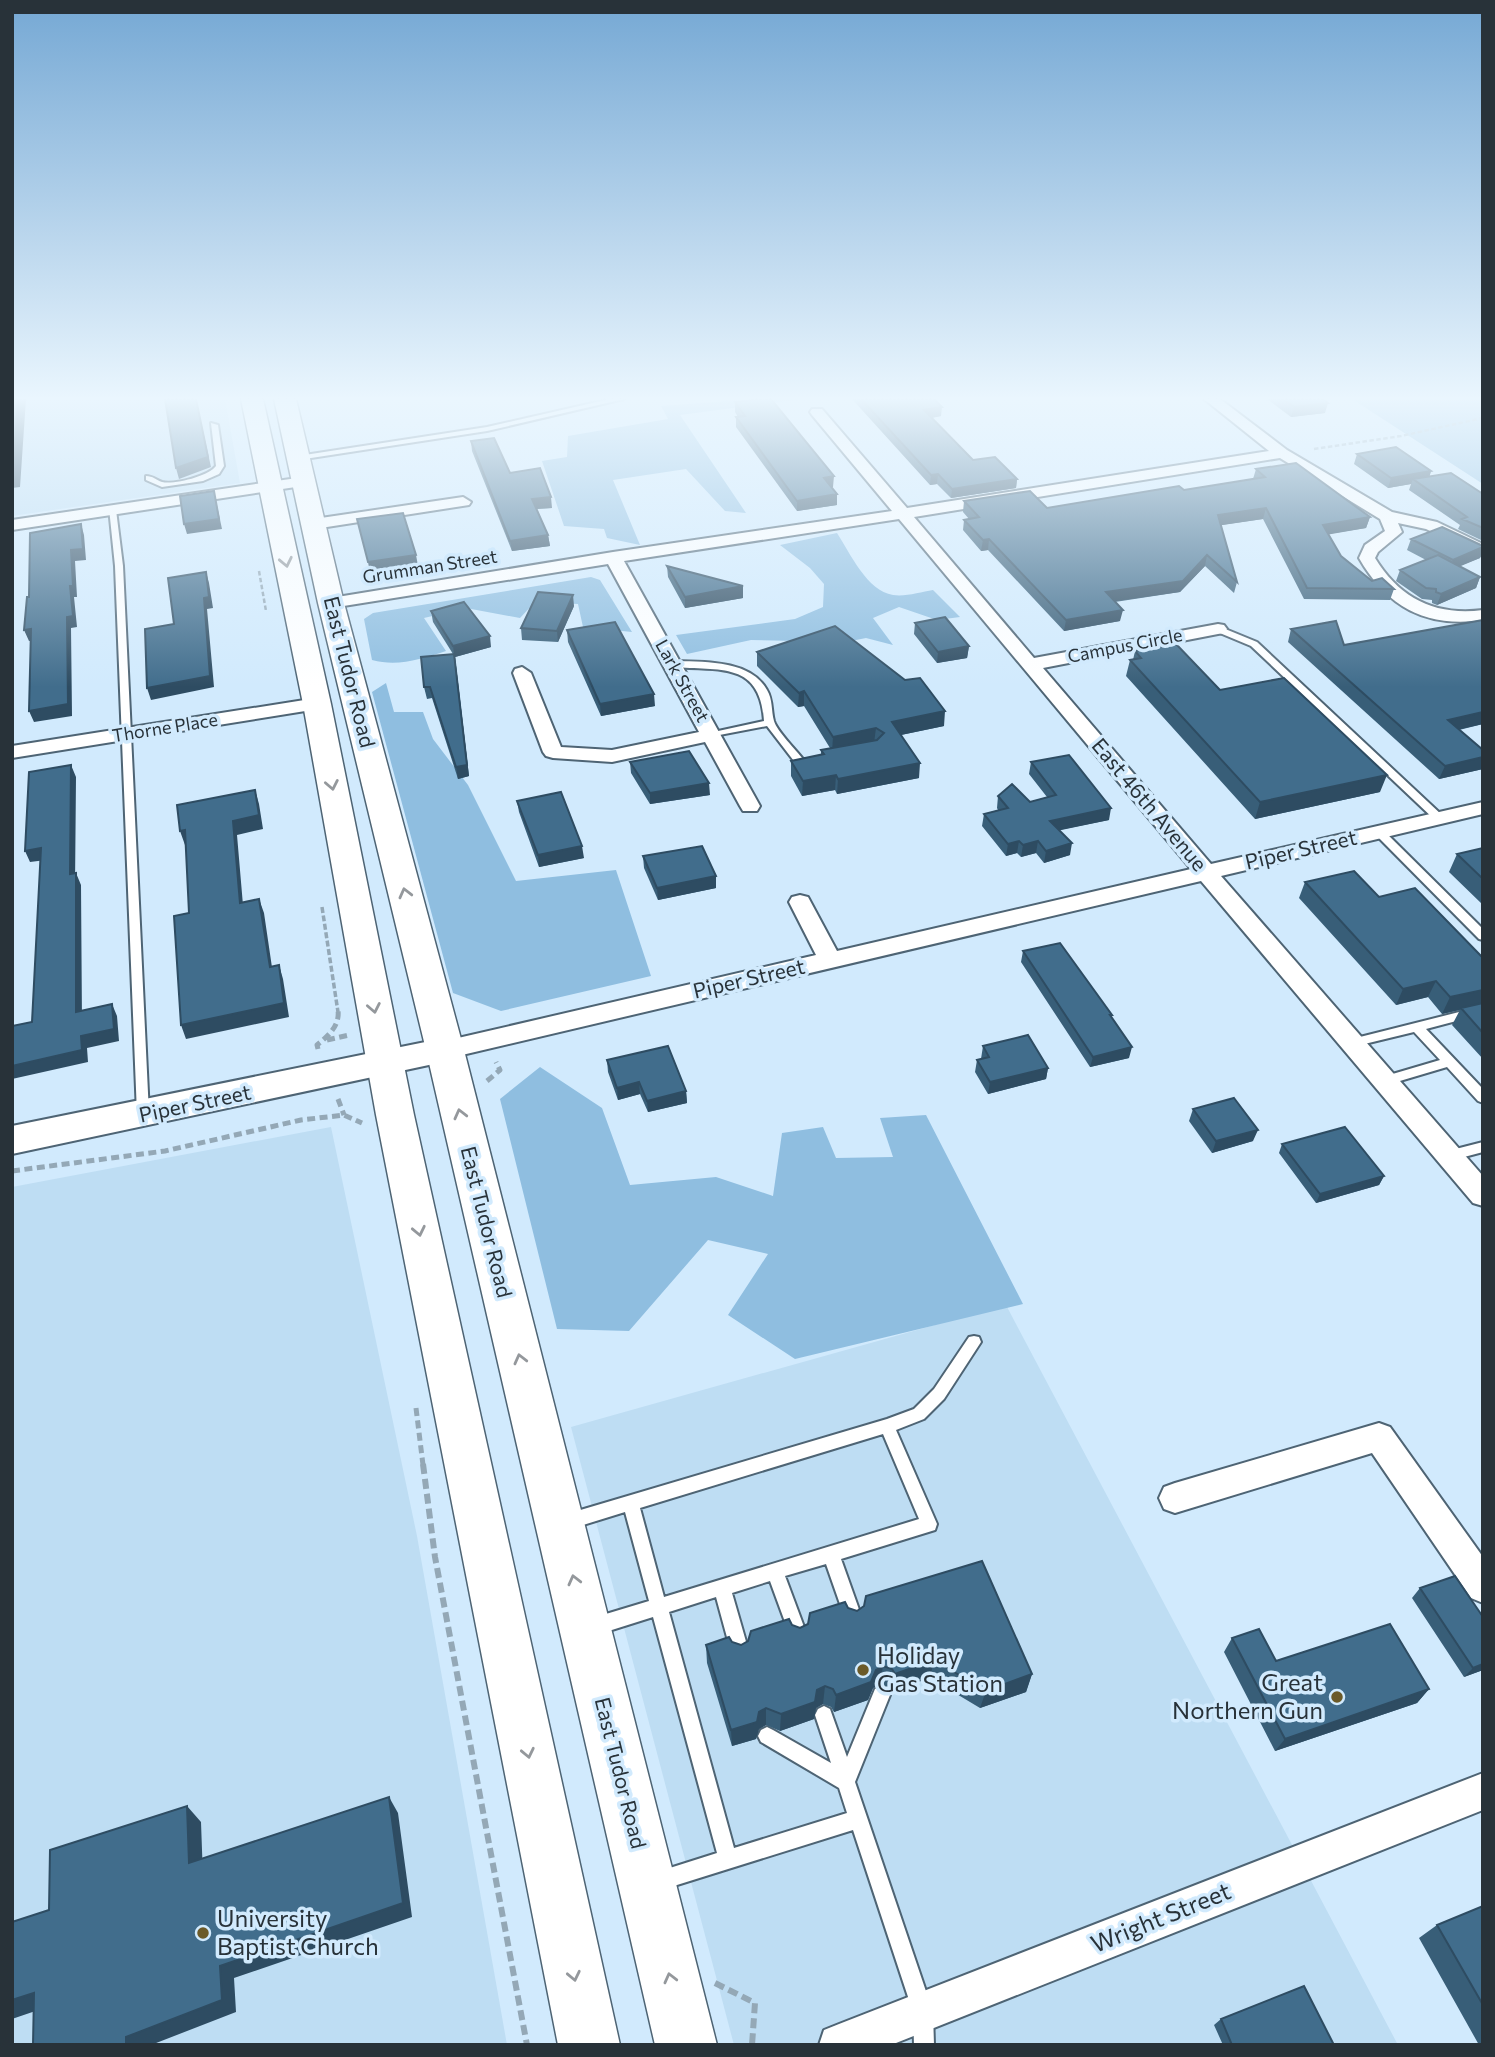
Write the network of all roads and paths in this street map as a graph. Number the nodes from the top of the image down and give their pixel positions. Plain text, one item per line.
1 (191, 495) edge
2 (293, 495) edge
3 (300, 495) edge
4 (888, 495) edge
5 (1027, 495) edge
6 (1352, 495) edge
7 (463, 502) dead end
8 (112, 510) junction
9 (905, 515) junction
10 (1387, 516) junction
11 (314, 524) junction
12 (12, 525) edge
13 (1483, 551) edge
14 (613, 557) junction
15 (331, 603) junction
16 (1483, 615) edge
17 (1218, 629) joint
18 (672, 664) junction
19 (1032, 664) junction
20 (522, 673) dead end
21 (317, 704) junction
22 (769, 723) junction
23 (127, 734) junction
24 (712, 734) junction
25 (12, 752) edge
26 (826, 758) edge
27 (750, 806) dead end
28 (1483, 808) edge
29 (1439, 818) junction
30 (1379, 832) junction
31 (1205, 872) junction
32 (800, 902) dead end
33 (1483, 936) edge
34 (830, 960) junction
35 (1483, 1010) edge
36 (1416, 1026) junction
37 (322, 1041) dead end
38 (1352, 1043) junction
39 (317, 1045) dead end
40 (445, 1050) junction
41 (1449, 1062) junction
42 (384, 1064) junction
43 (1384, 1081) junction
44 (1483, 1098) edge
45 (143, 1114) junction
46 (367, 1125) dead end
47 (12, 1140) edge
48 (1483, 1147) edge
49 (1449, 1156) junction
50 (12, 1171) edge
51 (1483, 1195) edge
52 (974, 1342) dead end
53 (415, 1406) dead end
54 (887, 1426) junction
55 (1175, 1498) dead end
56 (630, 1502) junction
57 (560, 1524) junction
58 (831, 1554) junction
59 (775, 1571) junction
60 (1483, 1586) edge
61 (722, 1588) junction
62 (659, 1607) junction
63 (853, 1618) edge
64 (586, 1629) junction
65 (798, 1635) edge
66 (740, 1652) edge
67 (881, 1695) edge
68 (824, 1715) edge
69 (767, 1736) edge
70 (846, 1783) junction
71 (1483, 1791) edge
72 (858, 1819) junction
73 (728, 1860) junction
74 (647, 1884) junction
75 (924, 2028) edge
76 (527, 2045) edge
77 (589, 2045) edge
78 (687, 2045) edge
79 (839, 2045) edge

1 - 8 street
2 -> 21 main road, East Tudor Road
3 - 11 main road, East Tudor Road
4 - 9 street, East 46th Avenue
5 - 9 street, Grumman Street
6 - 10 street
7 - 11 street
8 - 12 street
8 - 23 lane
9 - 14 street, Grumman Street
9 - 19 street, East 46th Avenue
10 - 13 street
10 - 16 street
11 - 15 main road, East Tudor Road
14 - 15 street, Grumman Street
14 - 18 street, Lark Street
40 -> 15 main road, East Tudor Road
17 - 19 street, Campus Circle
17 - 29 lane
18 - 22 lane
18 - 24 street, Lark Street
19 - 31 street, East 46th Avenue
20 - 24 street
21 - 23 street, Thorne Place
21 -> 42 main road, East Tudor Road
22 - 24 lane
22 - 26 lane
23 - 25 street, Thorne Place
23 - 45 lane
24 - 27 street, Lark Street
28 - 29 street, Piper Street
29 - 30 street, Piper Street
30 - 31 street, Piper Street
30 - 33 lane
31 - 34 street, Piper Street
31 - 38 street, East 46th Avenue
32 - 34 street
34 - 40 street, Piper Street
35 - 36 lane
36 - 38 lane
36 - 41 lane
37 - 39 path
38 - 43 street, East 46th Avenue
40 - 42 street, Piper Street
57 -> 40 main road, East Tudor Road
41 - 43 lane
41 - 44 lane
42 - 45 street, Piper Street
42 -> 77 main road, East Tudor Road
43 - 49 street, East 46th Avenue
45 - 47 street, Piper Street
46 - 50 path
48 - 49 lane
49 - 51 street, East 46th Avenue
52 - 54 lane
53 - 76 path
54 - 56 lane
54 - 58 lane
55 - 60 street
56 - 57 lane
56 - 62 lane
64 -> 57 main road, East Tudor Road
58 - 59 lane
58 - 63 lane
59 - 61 lane
59 - 65 lane
61 - 62 lane
61 - 66 lane
62 - 64 lane
62 - 73 lane
64 - 74 main road, East Tudor Road
67 - 70 lane
68 - 70 lane
69 - 70 lane
70 - 72 lane
71 - 75 street, Wright Street
72 - 73 lane
72 - 75 lane
73 - 74 lane
78 -> 74 main road, East Tudor Road
75 - 79 street, Wright Street

